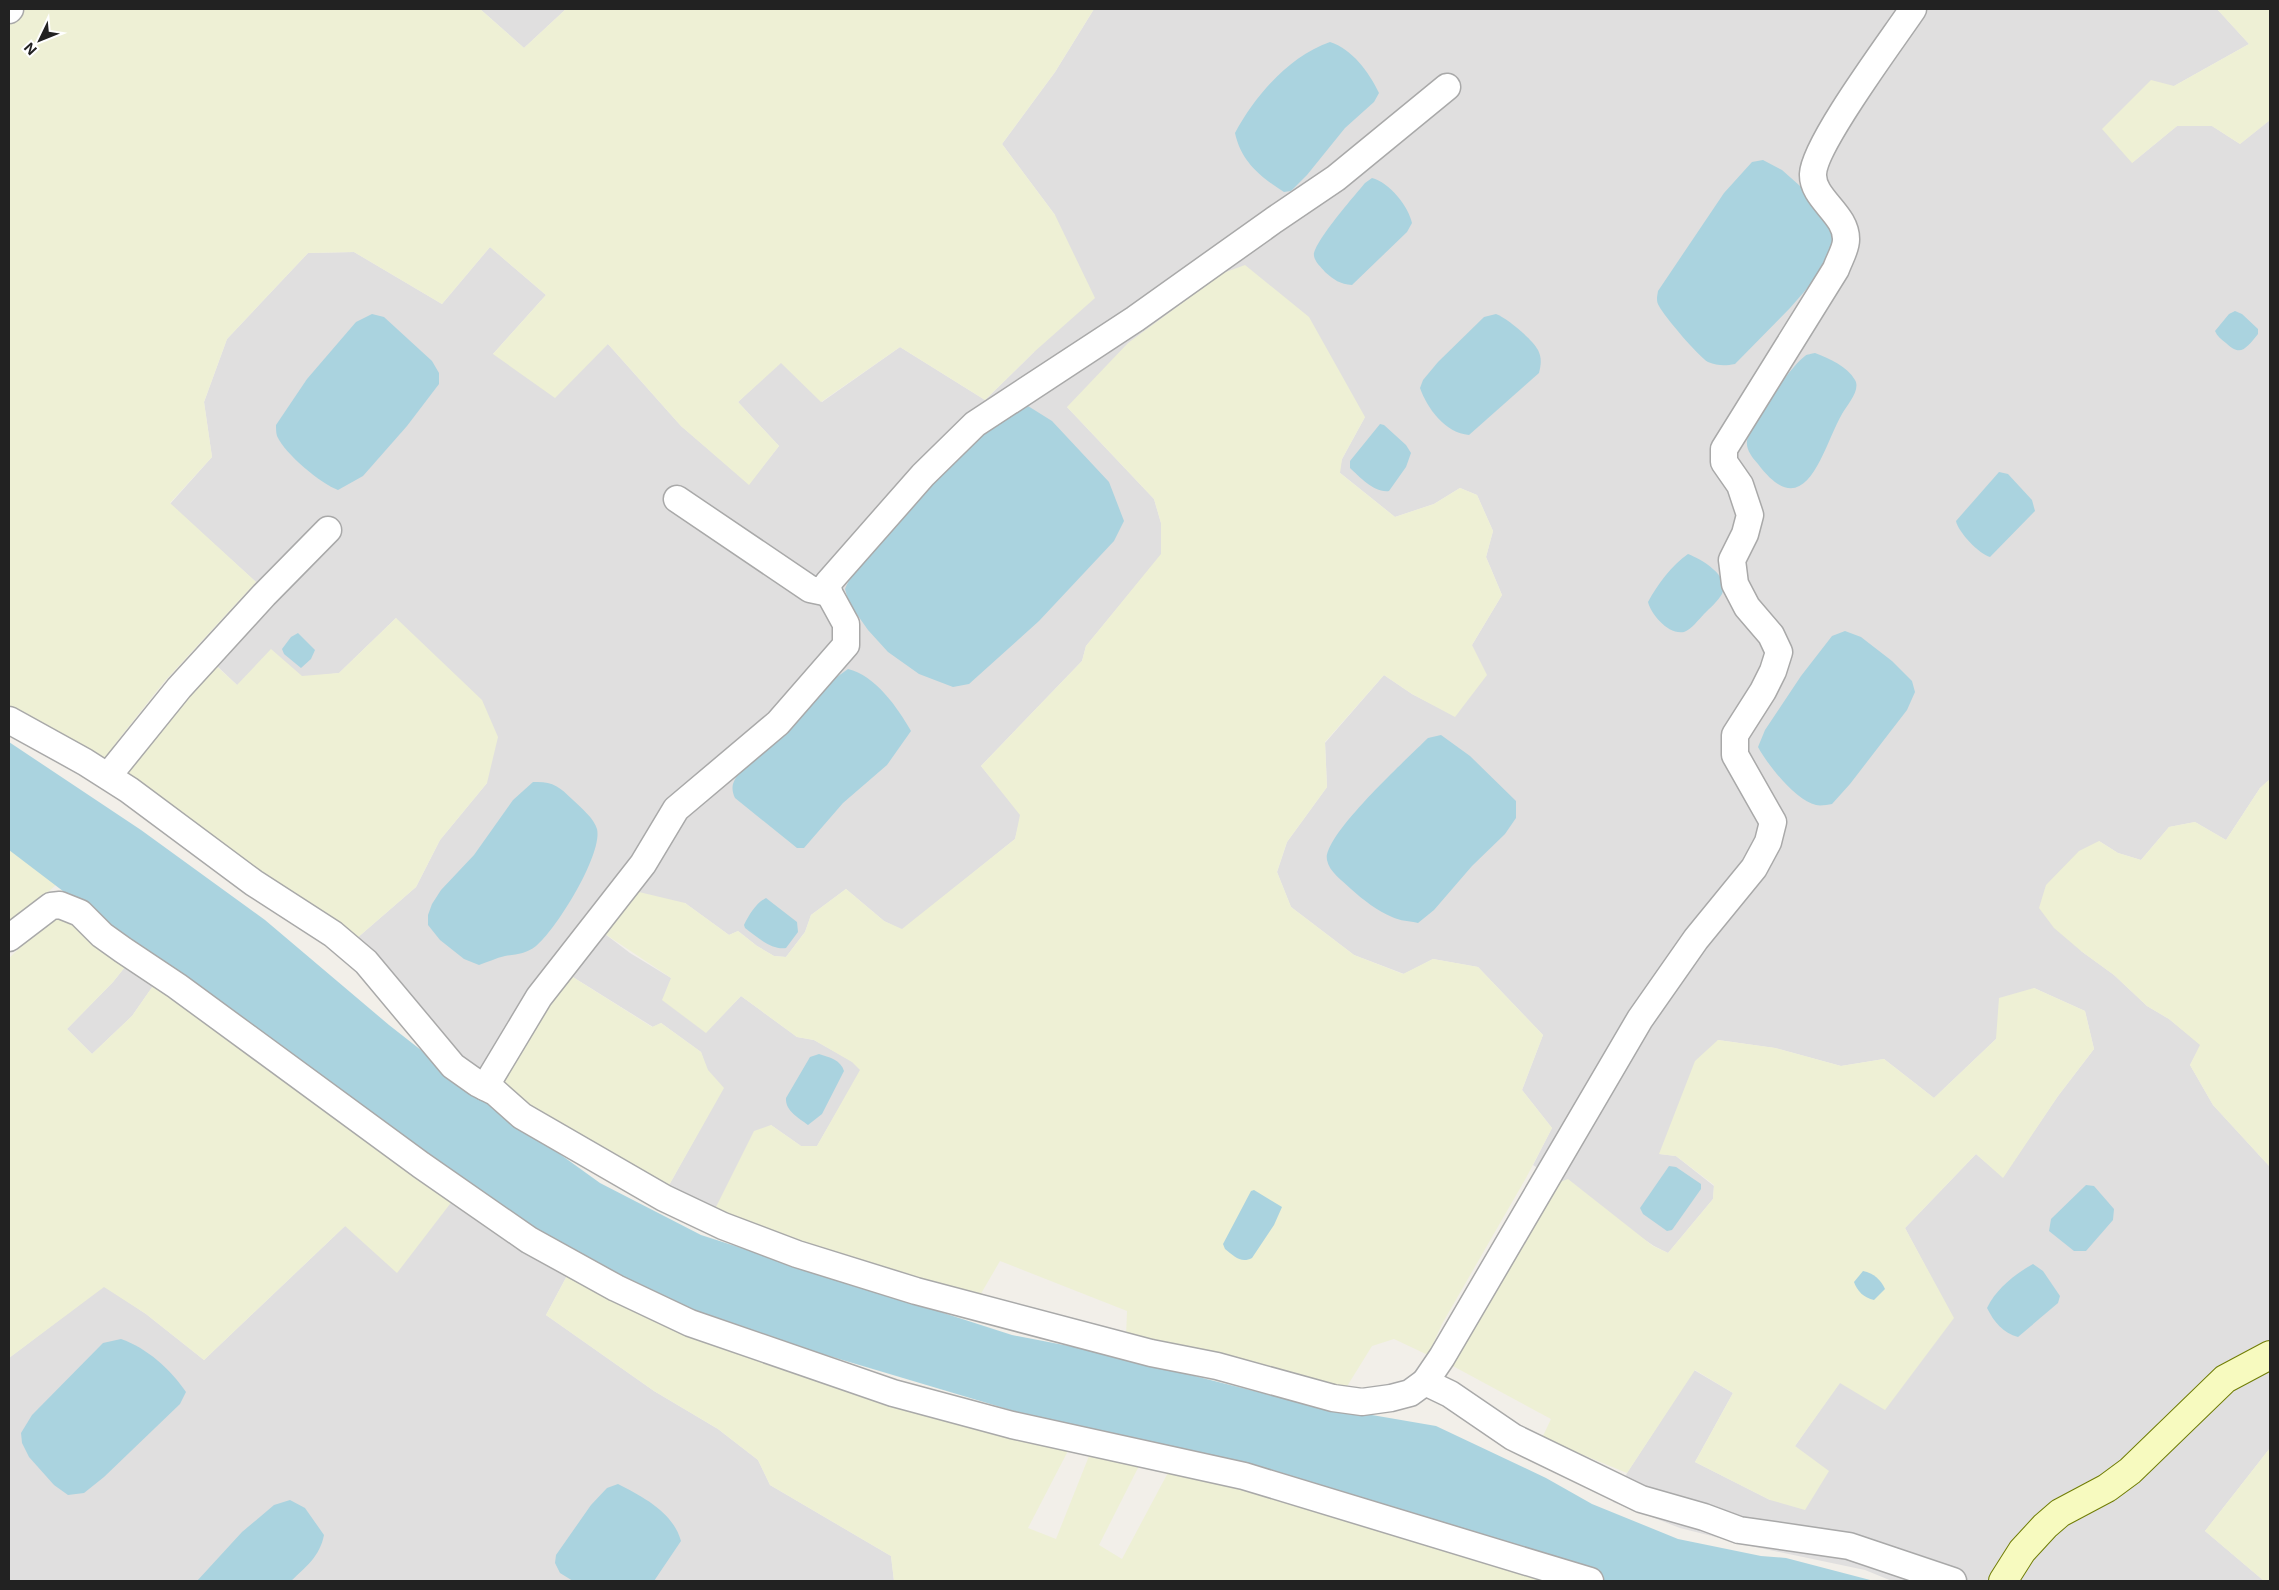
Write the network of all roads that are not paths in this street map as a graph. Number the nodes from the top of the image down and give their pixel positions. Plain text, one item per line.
1 (1913, 9) edge
2 (1447, 87) dead end
3 (677, 499) dead end
4 (328, 530) dead end
5 (829, 593) junction
6 (9, 720) edge
7 (108, 776) junction
8 (9, 938) edge
9 (485, 1087) junction
10 (2270, 1355) edge
11 (1425, 1382) junction
12 (1590, 1581) edge
13 (1953, 1581) edge
14 (2004, 1581) edge

1 - 11 street
2 - 5 street
3 - 5 street
4 - 7 street
5 - 9 street
6 - 7 street
7 - 9 street
8 - 12 street
9 - 11 street
10 - 14 street
11 - 13 street

